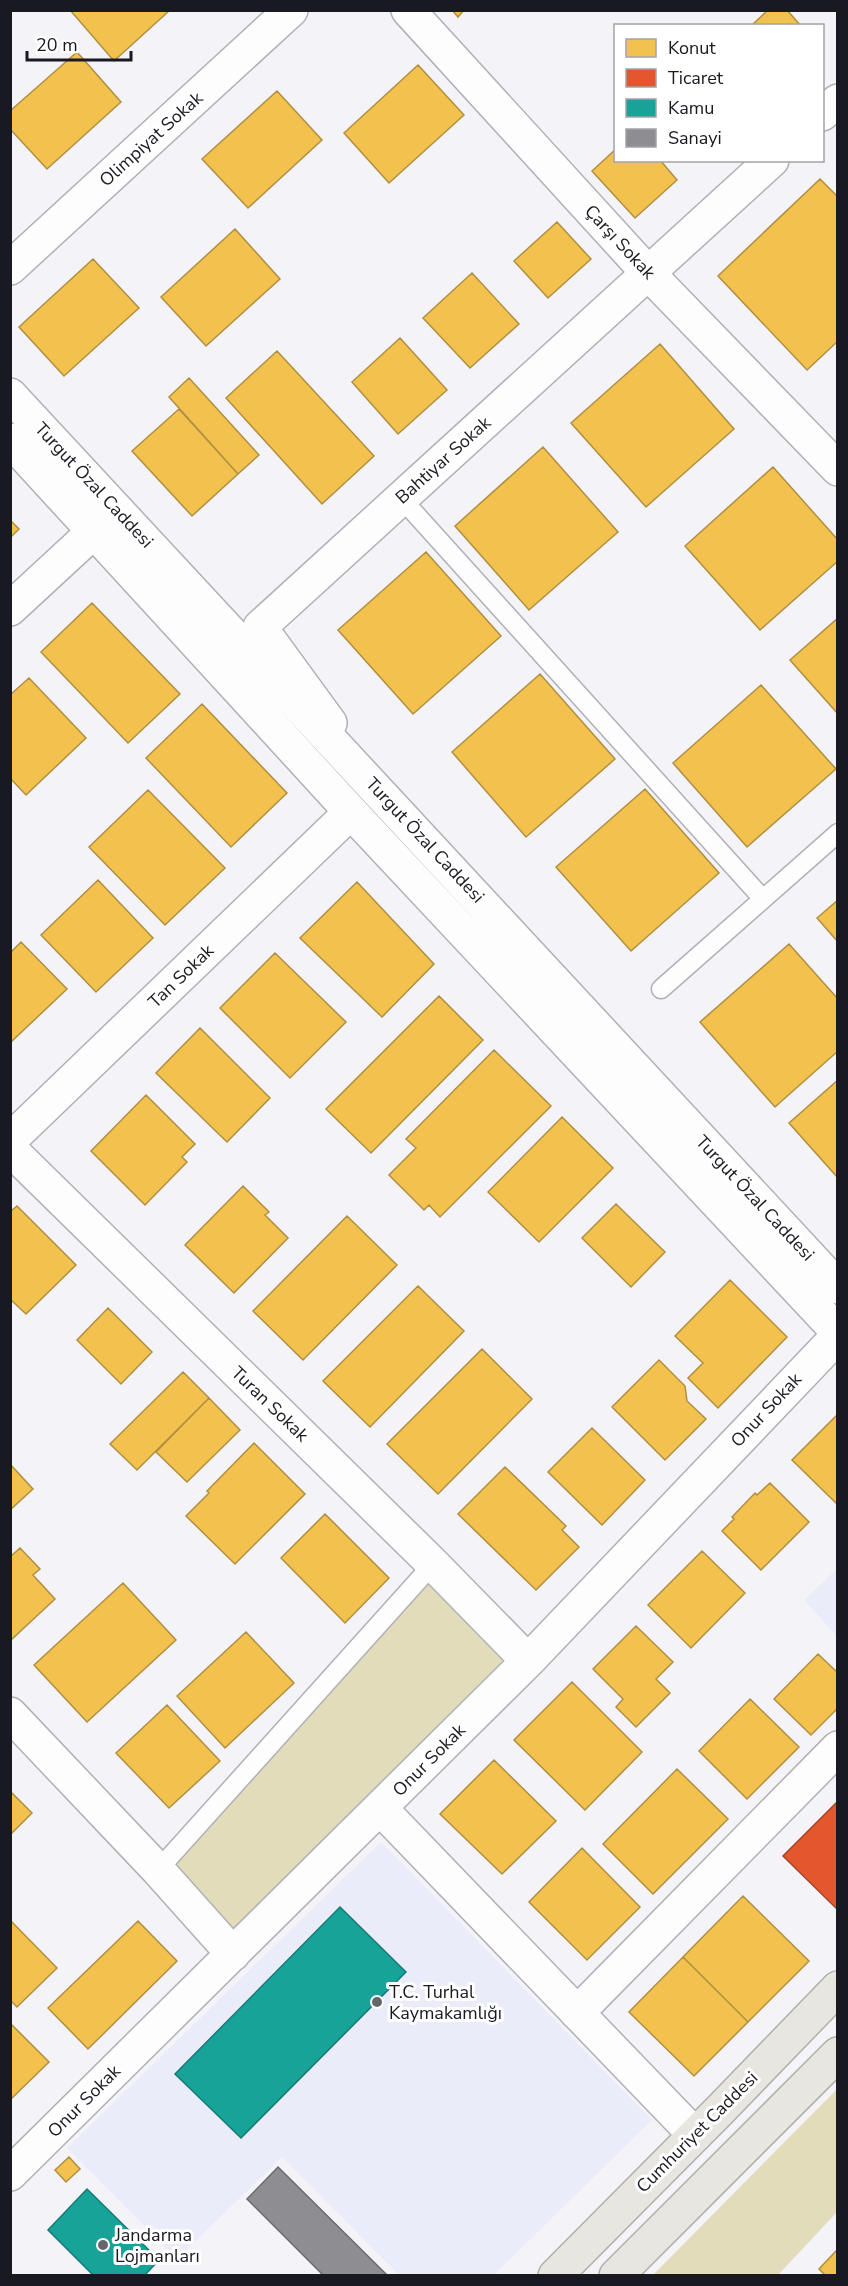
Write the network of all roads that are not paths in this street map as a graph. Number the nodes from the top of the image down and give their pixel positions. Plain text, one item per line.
1 (291, 10) edge
2 (408, 10) edge
3 (837, 101) edge
4 (824, 112) edge
5 (770, 162) edge
6 (10, 268) edge
7 (648, 273) junction
8 (10, 395) edge
9 (10, 440) edge
10 (837, 470) edge
11 (401, 498) junction
12 (106, 521) junction
13 (10, 609) edge
14 (376, 788) junction
15 (351, 812) junction
16 (837, 833) edge
17 (763, 899) junction
18 (661, 989) dead end
19 (10, 1140) edge
20 (10, 1149) edge
21 (837, 1287) edge
22 (837, 1334) edge
23 (433, 1564) junction
24 (528, 1661) junction
25 (10, 1714) edge
26 (837, 1748) edge
27 (380, 1808) junction
28 (158, 1870) junction
29 (233, 1954) junction
30 (837, 1988) edge
31 (577, 2013) junction
32 (833, 2068) edge
33 (695, 2135) junction
34 (10, 2174) edge
35 (555, 2276) edge
36 (616, 2276) edge

1 - 6 street, Olimpiyat Sokak
2 - 7 street, Çarşı Sokak
3 - 4 street
5 - 7 street, Bahtiyar Sokak
7 - 10 street, Çarşı Sokak
7 - 11 street, Bahtiyar Sokak
8 - 12 street, Turgut Özal Caddesi
9 - 12 street, Turgut Özal Caddesi
11 - 14 street, Bahtiyar Sokak
11 - 17 lane
12 - 13 street
12 - 14 street, Turgut Özal Caddesi
12 - 15 street, Turgut Özal Caddesi
14 - 21 street, Turgut Özal Caddesi
15 - 19 street, Tan Sokak
15 - 22 street, Turgut Özal Caddesi
16 - 17 lane
17 - 18 lane
20 - 23 street, Turan Sokak
22 - 24 street, Onur Sokak
23 - 24 street, Turan Sokak
23 - 28 lane
24 - 27 street, Onur Sokak
25 - 28 street
26 - 31 street
27 - 29 street, Onur Sokak
27 - 31 street
28 - 29 street
29 - 34 street, Onur Sokak
30 - 33 highway, Cumhuriyet Caddesi
31 - 33 street
32 - 36 highway
33 - 35 highway, Cumhuriyet Caddesi

